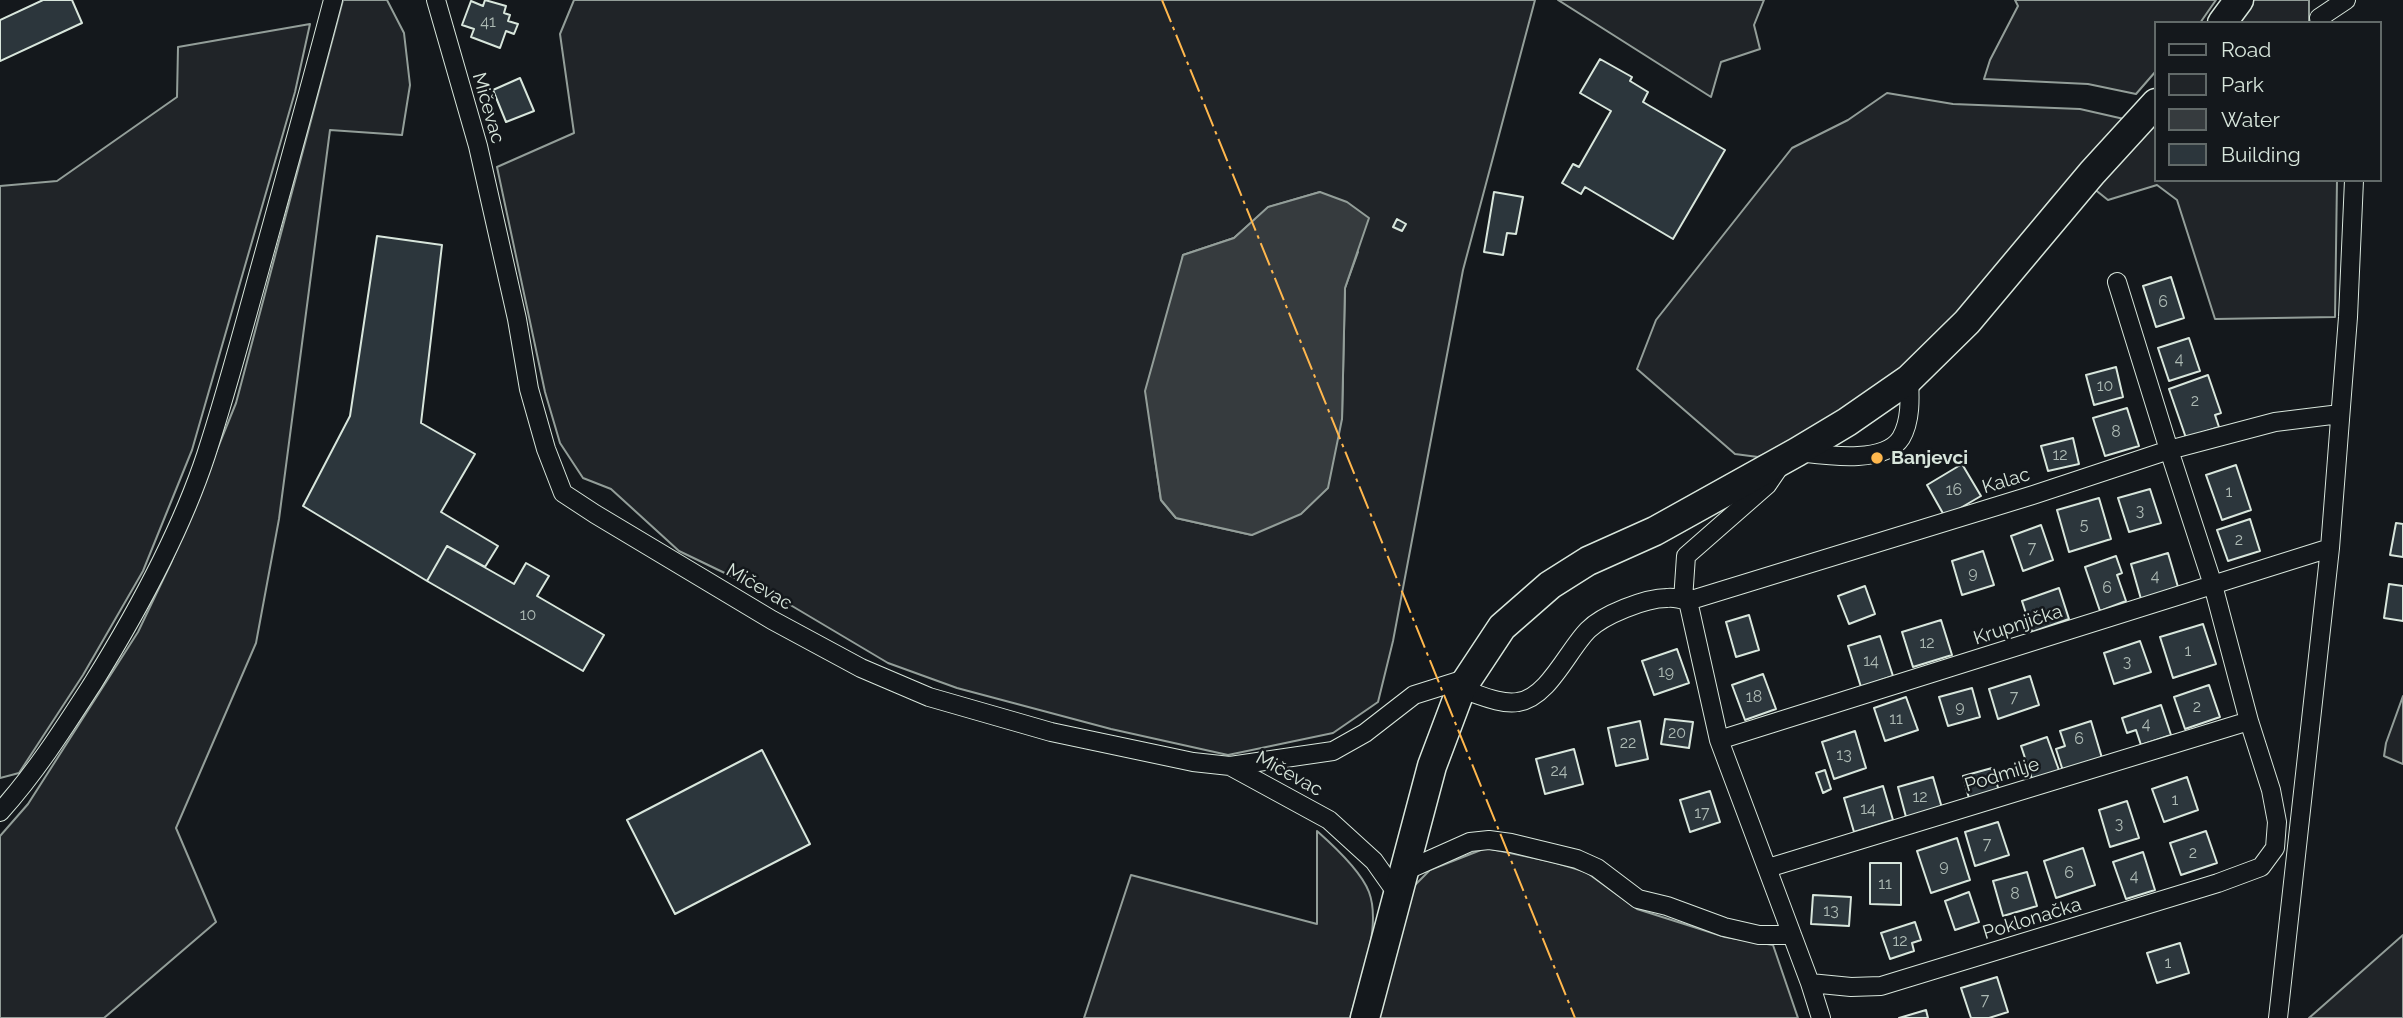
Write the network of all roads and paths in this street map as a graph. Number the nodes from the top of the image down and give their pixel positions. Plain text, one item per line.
1 (332, 0) edge
2 (436, 0) edge
3 (2239, 0) edge
4 (2346, 0) edge
5 (2319, 13) edge
6 (2223, 21) edge
7 (2154, 105) edge
8 (2354, 182) edge
9 (2117, 282) dead end
10 (1909, 379) junction
11 (2340, 414) junction
12 (2169, 450) junction
13 (1791, 456) junction
14 (2330, 548) junction
15 (2213, 585) junction
16 (1686, 601) junction
17 (1464, 684) junction
18 (2249, 720) junction
19 (1719, 740) junction
20 (1230, 766) junction
21 (0, 812) edge
22 (1768, 868) junction
23 (1401, 883) junction
24 (1792, 935) junction
25 (1810, 983) junction
26 (1365, 1018) edge
27 (1821, 1018) edge
28 (2278, 1018) edge

1 - 21 street
2 - 20 street, Mičevac
3 - 6 main road
4 - 5 street
7 - 10 main road
8 - 11 street
9 - 12 street
10 - 13 main road
10 - 13 street
11 - 12 street, Kalac
11 - 14 street
12 - 15 street
12 - 16 street, Kalac
13 - 16 street
13 - 17 main road
14 - 15 street, Krupnjička
14 - 28 street
15 - 18 street
15 - 19 street, Krupnjička
16 - 17 street, Kalac
16 - 19 street
17 - 20 street
17 - 23 main road
18 - 22 street, Podmilje
18 - 25 street, Poklonačka
19 - 22 street
20 - 23 street, Mičevac
22 - 24 street
23 - 24 street
23 - 26 main road
24 - 25 street
25 - 27 street

